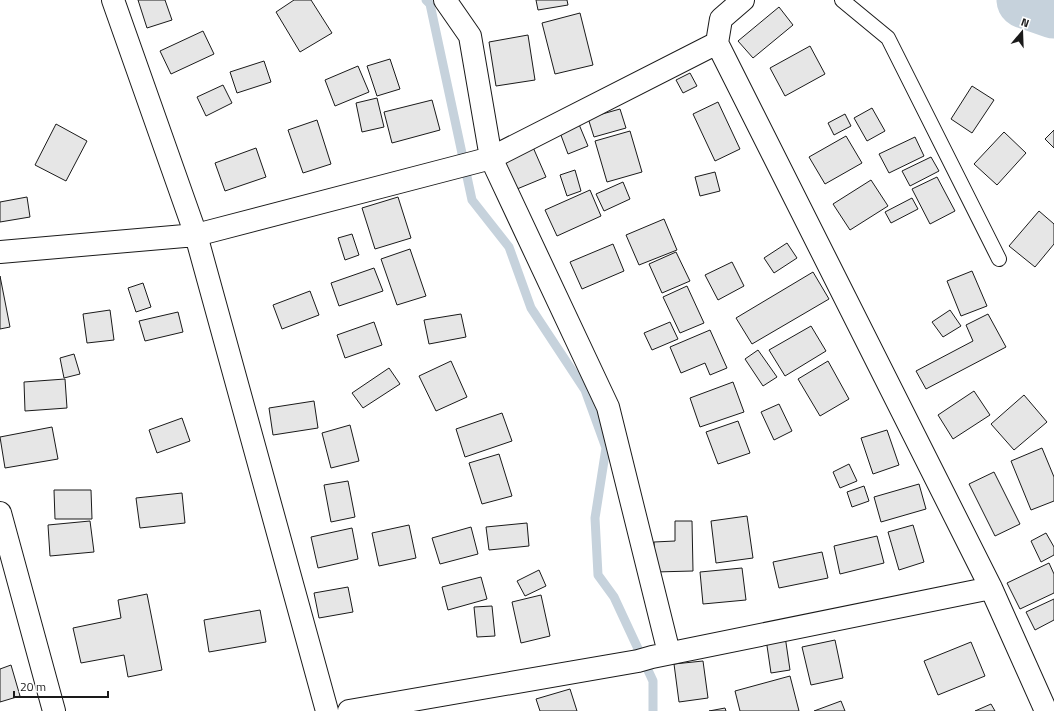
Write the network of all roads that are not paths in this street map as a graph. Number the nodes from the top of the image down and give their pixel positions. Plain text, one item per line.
1 (114, 0) edge
2 (446, 0) edge
3 (743, 0) edge
4 (842, 0) edge
5 (717, 43) junction
6 (483, 160) junction
7 (196, 235) junction
8 (0, 252) edge
9 (999, 259) dead end
10 (0, 512) edge
11 (991, 588) junction
12 (653, 657) junction
13 (54, 711) edge
14 (327, 711) edge
15 (349, 711) edge
16 (1046, 711) edge

1 - 7 street
2 - 6 street
3 - 5 street
4 - 9 lane
5 - 6 street
5 - 11 street
6 - 7 street
6 - 12 street
7 - 8 street
7 - 14 street
10 - 13 street
11 - 12 street
11 - 16 street
12 - 15 street

